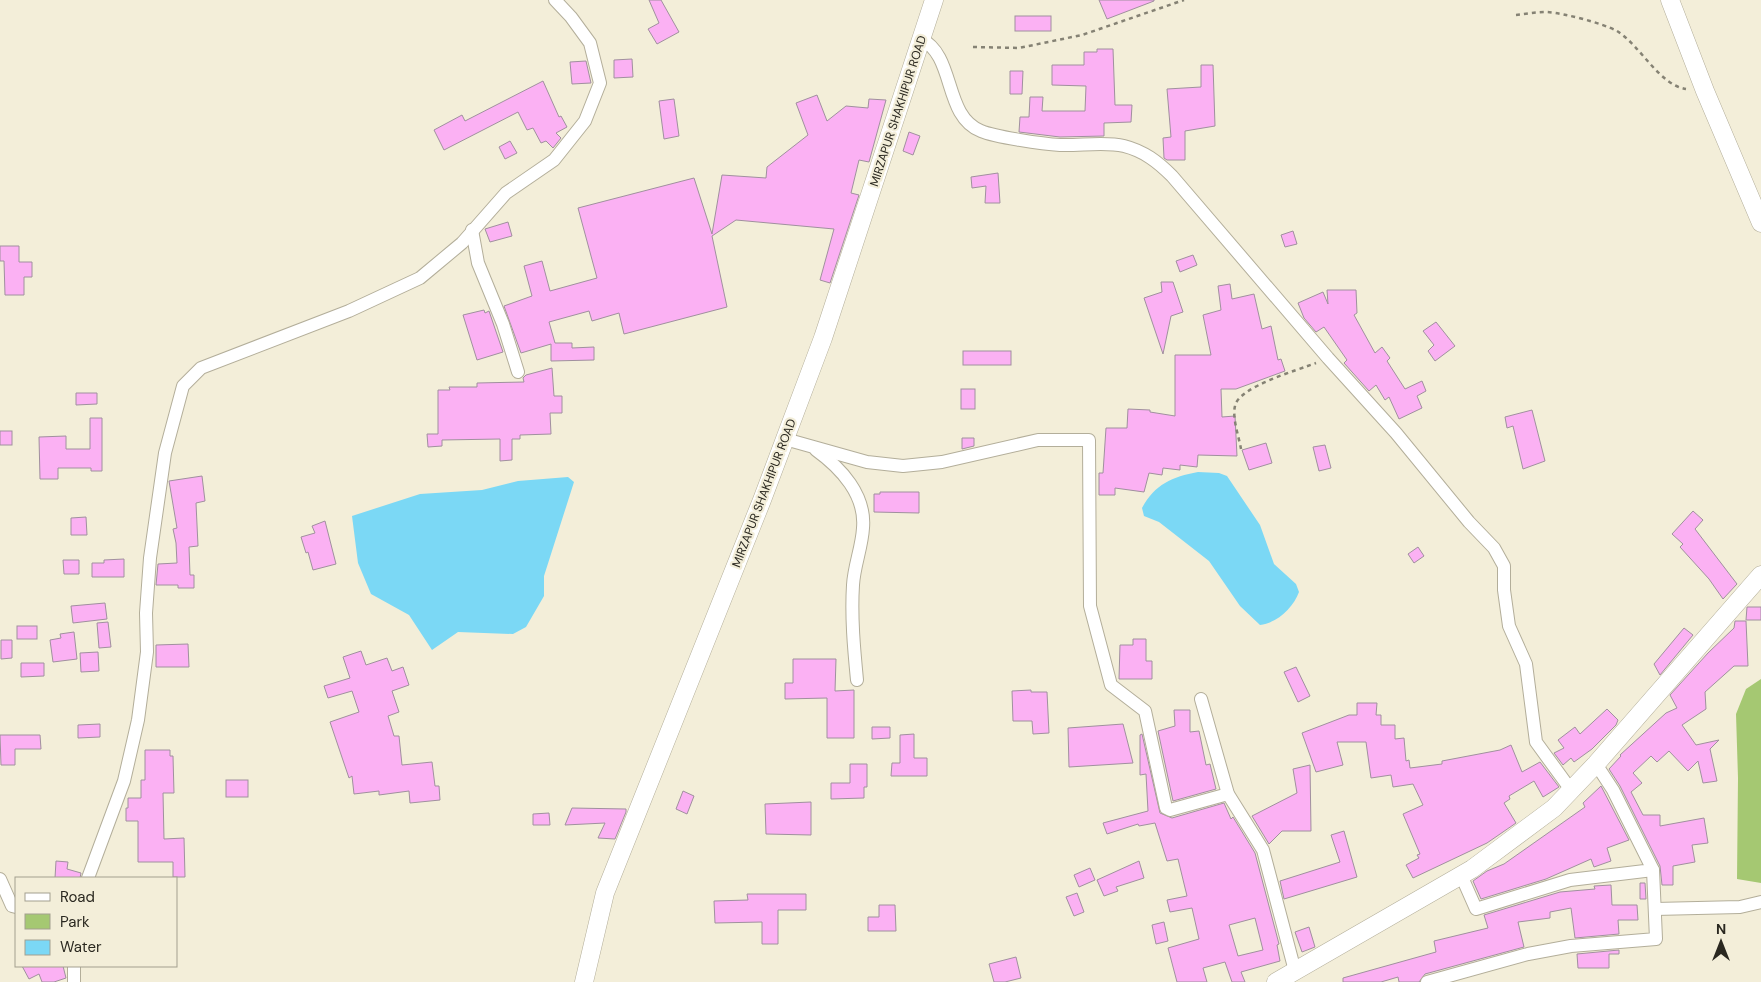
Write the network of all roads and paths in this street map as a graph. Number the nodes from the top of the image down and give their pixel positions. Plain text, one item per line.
1 (554, 0) edge
2 (934, 0) edge
3 (1184, 0) edge
4 (1670, 0) edge
5 (1516, 15) dead end
6 (921, 39) junction
7 (973, 47) dead end
8 (1705, 91) junction
9 (1761, 223) edge
10 (472, 230) junction
11 (1328, 358) junction
12 (518, 372) dead end
13 (785, 439) junction
14 (810, 446) junction
15 (1241, 449) dead end
16 (1761, 574) edge
17 (857, 680) dead end
18 (1201, 699) dead end
19 (1596, 764) junction
20 (1571, 790) junction
21 (1228, 794) junction
22 (1653, 870) junction
23 (1461, 875) junction
24 (88, 877) edge
25 (0, 879) edge
26 (1761, 902) edge
27 (15, 907) edge
28 (1655, 909) junction
29 (74, 967) edge
30 (1294, 971) junction
31 (74, 982) edge
32 (584, 982) edge
33 (1276, 982) edge
34 (1427, 982) edge

1 - 10 street
2 - 6 main road, MIRZAPUR SHAKHIPUR ROAD
3 - 7 path
4 - 8 main road
5 - 8 path
6 - 11 street
6 - 13 main road, MIRZAPUR SHAKHIPUR ROAD
8 - 9 main road
10 - 12 street
10 - 24 street
11 - 15 path
11 - 20 street
13 - 14 street
13 - 32 main road, MIRZAPUR SHAKHIPUR ROAD
14 - 17 street
14 - 21 street
16 - 19 main road
18 - 21 street
19 - 20 main road
19 - 22 street
20 - 23 main road
21 - 30 street
22 - 23 street
22 - 28 street
23 - 30 main road
25 - 27 street
26 - 28 street
28 - 34 street
29 - 31 street
30 - 33 main road

